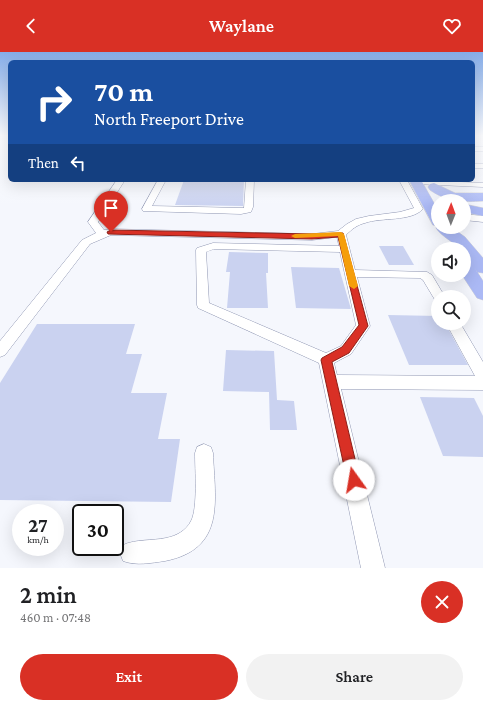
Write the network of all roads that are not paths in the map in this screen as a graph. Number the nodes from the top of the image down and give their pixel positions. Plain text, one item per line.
1 (120, 182) edge
2 (161, 182) edge
3 (250, 182) edge
4 (404, 182) edge
5 (425, 183) edge
6 (444, 194) edge
7 (431, 200) edge
8 (483, 200) edge
9 (471, 201) edge
10 (471, 218) edge
11 (483, 219) edge
12 (106, 233) junction
13 (341, 234) junction
14 (448, 234) edge
15 (453, 234) edge
16 (463, 234) edge
17 (455, 242) edge
18 (344, 249) junction
19 (483, 252) edge
20 (471, 264) edge
21 (483, 268) edge
22 (350, 273) junction
23 (471, 276) edge
24 (483, 279) edge
25 (435, 290) edge
26 (483, 294) edge
27 (457, 330) edge
28 (0, 351) edge
29 (326, 360) junction
30 (483, 376) edge
31 (331, 382) junction
32 (483, 383) edge
33 (204, 453) dead end
34 (131, 553) dead end
35 (373, 568) edge

1 - 12 street
2 - 3 street
4 - 13 street
5 - 6 highway
5 - 7 highway
5 - 8 street
8 - 9 highway
10 - 11 street
12 - 13 street
12 - 28 street
13 - 18 street
14 - 17 highway
15 - 21 highway
16 - 19 highway
18 - 22 street
18 - 29 street
20 - 24 highway
22 - 25 street
22 - 29 street
23 - 26 highway
27 - 30 street
29 - 31 street
31 - 32 street
31 - 35 street
33 - 34 street

